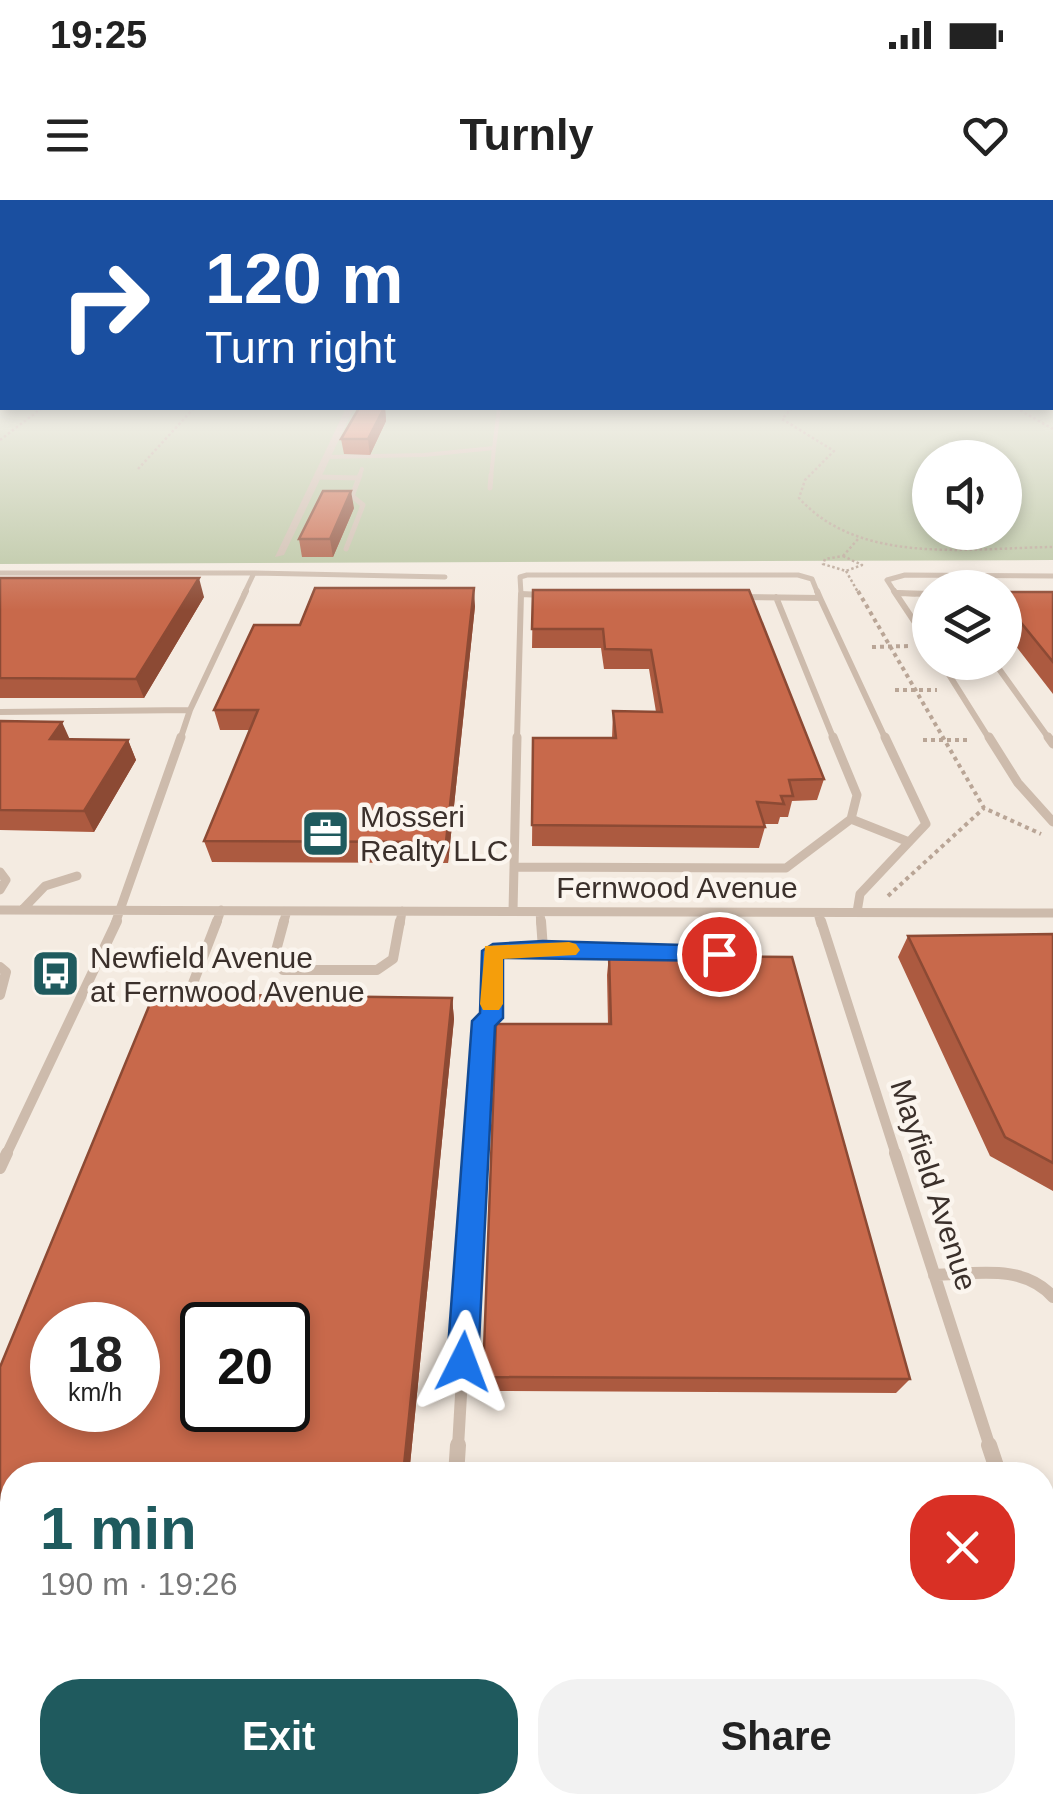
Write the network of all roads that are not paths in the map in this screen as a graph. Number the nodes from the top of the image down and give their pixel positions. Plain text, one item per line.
1 (326, 459) edge
2 (493, 459) edge
3 (362, 469) dead end
4 (317, 477) junction
5 (359, 478) junction
6 (490, 488) dead end
7 (346, 550) dead end
8 (279, 556) dead end
9 (254, 573) junction
10 (0, 574) edge
11 (1053, 576) edge
12 (445, 577) dead end
13 (521, 594) junction
14 (897, 594) junction
15 (912, 594) edge
16 (560, 595) edge
17 (737, 597) edge
18 (776, 597) junction
19 (820, 598) junction
20 (912, 617) edge
21 (952, 680) edge
22 (1007, 680) edge
23 (190, 710) junction
24 (0, 712) edge
25 (1053, 744) edge
26 (851, 819) junction
27 (1053, 822) edge
28 (909, 842) junction
29 (514, 867) junction
30 (0, 872) edge
31 (76, 876) dead end
32 (0, 890) edge
33 (0, 910) edge
34 (22, 910) junction
35 (122, 910) junction
36 (221, 910) junction
37 (287, 911) junction
38 (402, 911) junction
39 (512, 912) junction
40 (540, 912) junction
41 (818, 912) junction
42 (858, 912) junction
43 (1053, 912) edge
44 (543, 948) junction
45 (756, 952) edge
46 (0, 967) edge
47 (190, 992) edge
48 (0, 995) edge
49 (0, 1168) edge
50 (934, 1275) junction
51 (1053, 1296) edge
52 (457, 1462) edge
53 (995, 1462) edge

1 - 4 street
2 - 6 lane
3 - 5 lane
4 - 5 lane
4 - 8 street
5 - 7 lane
9 - 10 lane
9 - 12 lane
9 - 23 lane
11 - 14 lane
13 - 16 lane
13 - 19 lane
13 - 29 lane
14 - 15 lane
14 - 20 lane
17 - 18 lane
18 - 19 lane
18 - 26 lane
19 - 28 lane
21 - 27 lane
22 - 25 lane
23 - 24 lane
23 - 35 lane
26 - 28 lane
26 - 29 lane
28 - 42 lane
29 - 39 lane
30 - 32 lane
31 - 34 lane
33 - 34 lane, Fernwood Avenue
34 - 35 lane, Fernwood Avenue
35 - 36 lane, Fernwood Avenue
35 - 49 lane
36 - 37 lane, Fernwood Avenue
36 - 47 lane
37 - 38 lane, Fernwood Avenue
37 - 38 lane
38 - 39 lane, Fernwood Avenue
39 - 40 lane, Fernwood Avenue
40 - 41 lane, Fernwood Avenue
40 - 44 lane
41 - 42 lane, Fernwood Avenue
41 - 50 lane, Mayfield Avenue
42 - 43 lane, Fernwood Avenue
44 - 45 lane
44 - 52 lane
46 - 48 lane
50 - 51 lane
50 - 53 lane, Mayfield Avenue

